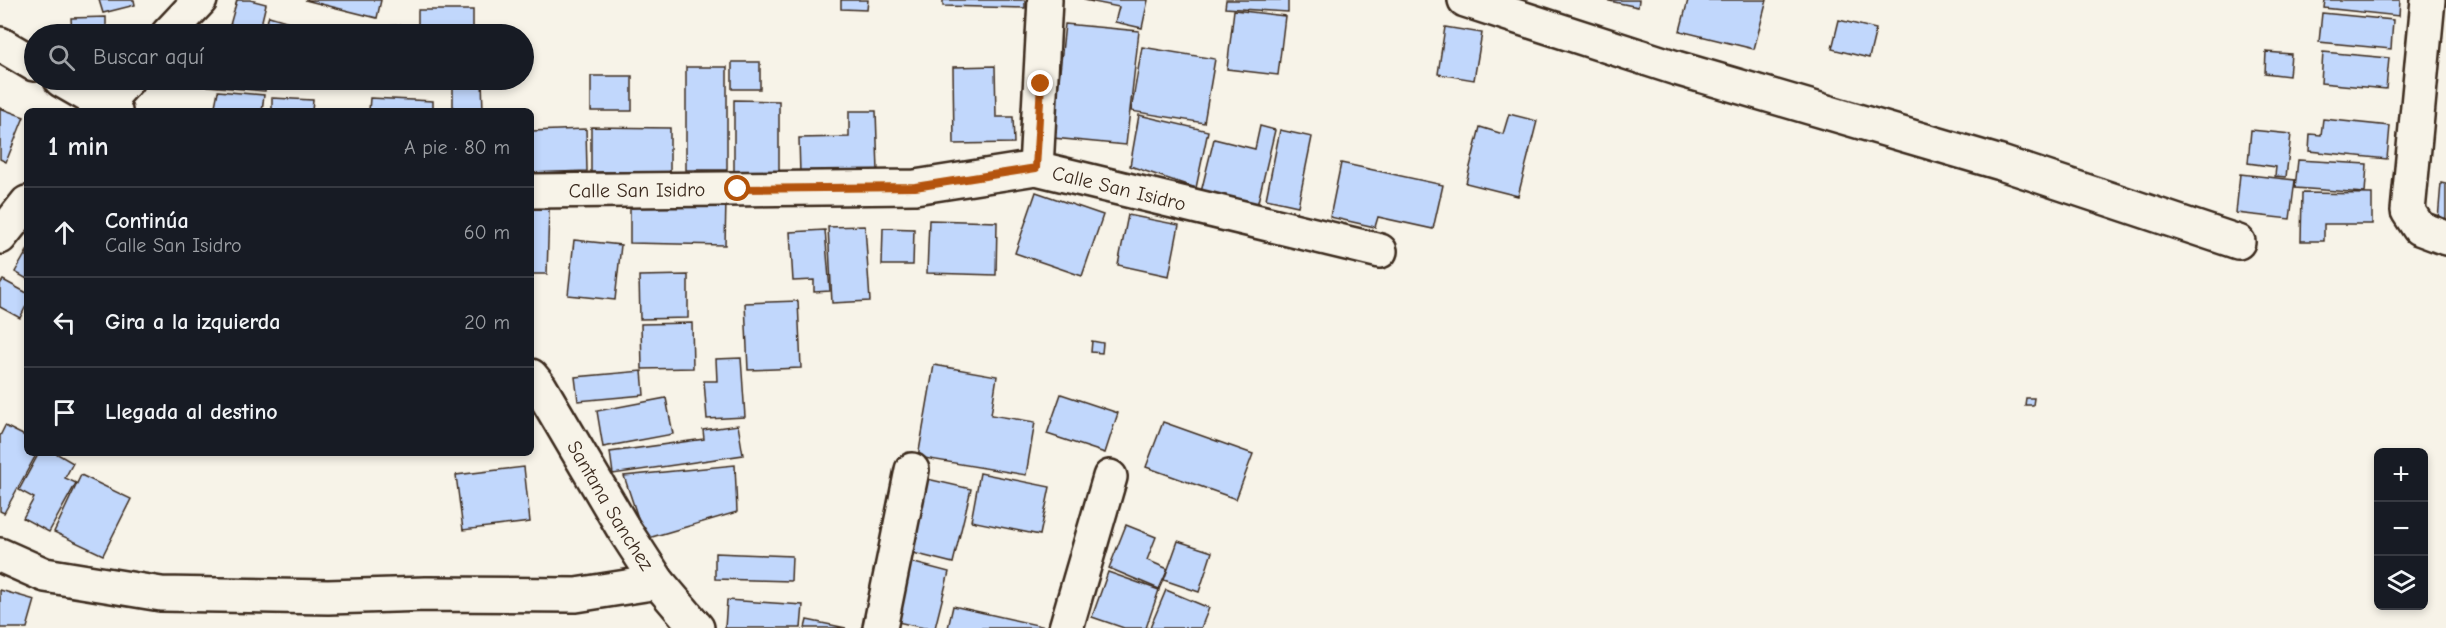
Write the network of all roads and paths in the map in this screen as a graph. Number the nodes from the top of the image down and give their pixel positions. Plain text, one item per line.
1 (200, 0) edge
2 (1045, 0) edge
3 (1466, 0) edge
4 (2428, 0) edge
5 (177, 24) edge
6 (0, 44) edge
7 (24, 58) edge
8 (77, 90) edge
9 (120, 90) edge
10 (104, 108) edge
11 (107, 108) edge
12 (1036, 168) junction
13 (534, 191) edge
14 (24, 207) edge
15 (0, 237) edge
16 (2446, 238) edge
17 (2238, 242) dead end
18 (1380, 251) dead end
19 (534, 380) edge
20 (912, 470) dead end
21 (1110, 477) dead end
22 (0, 555) edge
23 (658, 582) junction
24 (697, 628) edge
25 (880, 628) edge
26 (1066, 628) edge

1 - 5 street
2 - 12 street
3 - 17 street
4 - 16 street
6 - 7 street
8 - 10 street
9 - 11 street
12 - 13 street, Calle San Isidro
12 - 18 street, Calle San Isidro
14 - 15 street
19 - 23 street, Santana Sanchez
20 - 25 street
21 - 26 street
22 - 23 street
23 - 24 street, Santana Sanchez

